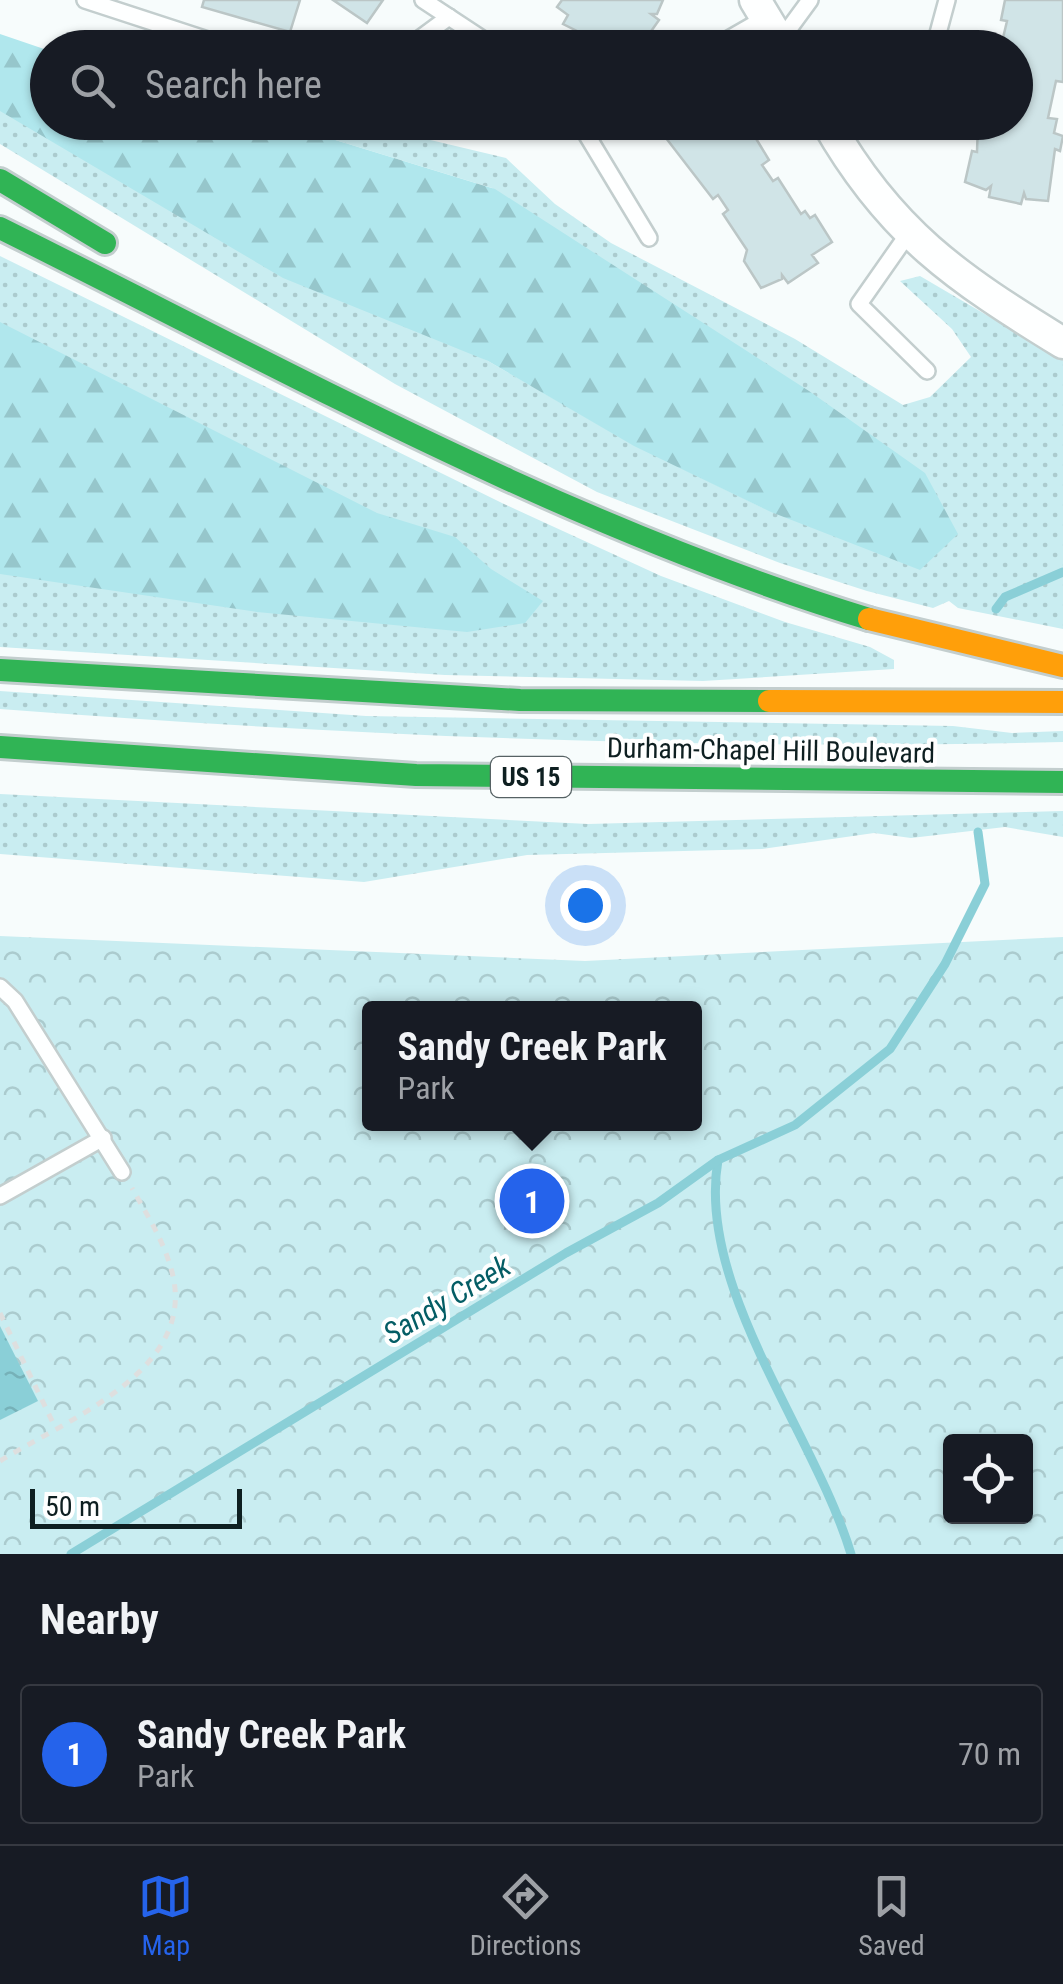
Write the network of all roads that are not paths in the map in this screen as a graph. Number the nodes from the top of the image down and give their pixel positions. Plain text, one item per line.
1 (85, 0) edge
2 (150, 0) edge
3 (422, 0) edge
4 (810, 0) edge
5 (947, 0) edge
6 (138, 16) junction
7 (450, 18) junction
8 (772, 26) edge
9 (179, 30) edge
10 (433, 30) edge
11 (468, 30) edge
12 (939, 30) edge
13 (590, 140) edge
14 (837, 140) edge
15 (0, 180) edge
16 (0, 228) edge
17 (908, 234) junction
18 (649, 238) dead end
19 (126, 256) dead end
20 (264, 334) dead end
21 (1060, 342) edge
22 (928, 372) dead end
23 (499, 473) junction
24 (1063, 666) edge
25 (0, 670) edge
26 (1063, 702) edge
27 (0, 747) edge
28 (1063, 782) edge
29 (0, 987) edge
30 (103, 1138) junction
31 (122, 1172) road end
32 (0, 1196) edge

1 - 6 lane
2 - 6 lane
3 - 7 lane
4 - 8 lane
5 - 12 lane
6 - 9 lane
7 - 10 lane
7 - 11 lane
13 - 18 lane
14 - 17 street
15 - 19 main road
16 - 23 main road
17 - 21 street
17 - 22 lane
20 - 23 main road
23 - 24 main road
25 - 26 main road, Durham-Chapel Hill Boulevard
27 - 28 main road, Durham-Chapel Hill Boulevard / US 15
29 - 30 lane
30 - 31 lane
30 - 32 lane

